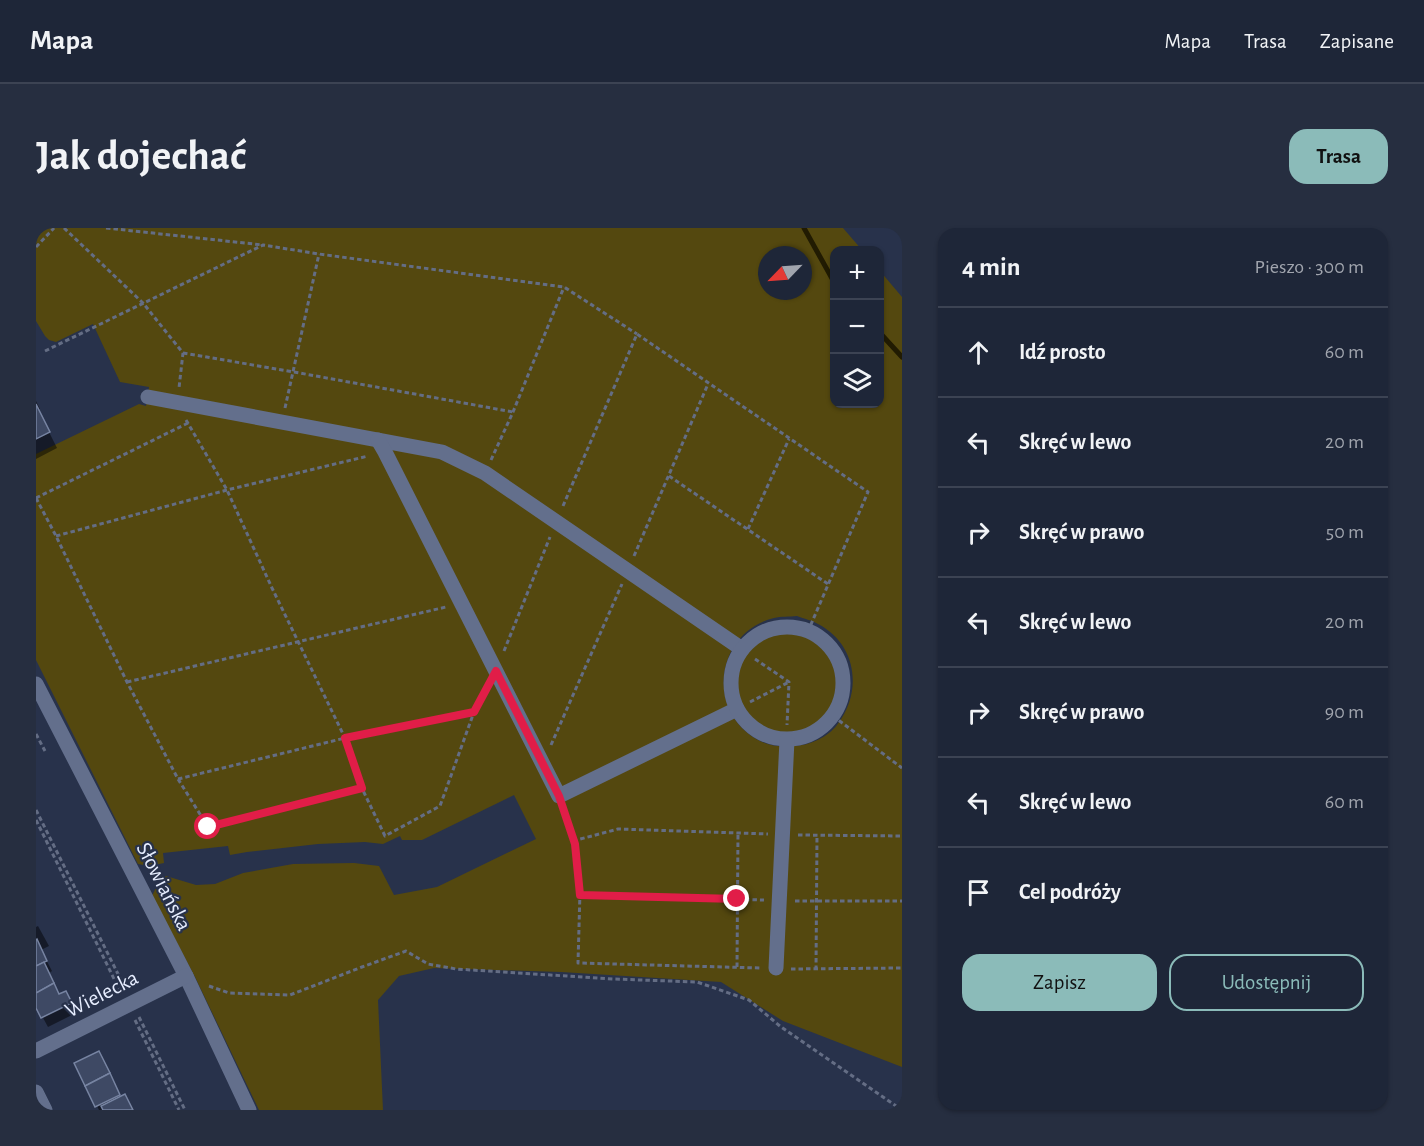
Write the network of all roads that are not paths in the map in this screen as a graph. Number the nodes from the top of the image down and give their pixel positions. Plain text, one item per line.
1 (148, 397) dead end
2 (381, 446) junction
3 (741, 650) junction
4 (36, 684) edge
5 (737, 709) junction
6 (787, 740) junction
7 (776, 969) road end
8 (188, 980) junction
9 (36, 1051) edge
10 (36, 1092) edge
11 (45, 1110) edge
12 (249, 1110) edge

1 - 2 street
2 - 3 street
2 - 5 street
3 - 5 street
3 - 6 street
4 - 8 street, Słowiańska
5 - 6 street
6 - 7 street
8 - 9 street, Wielecka
8 - 12 street, Słowiańska
10 - 11 street

